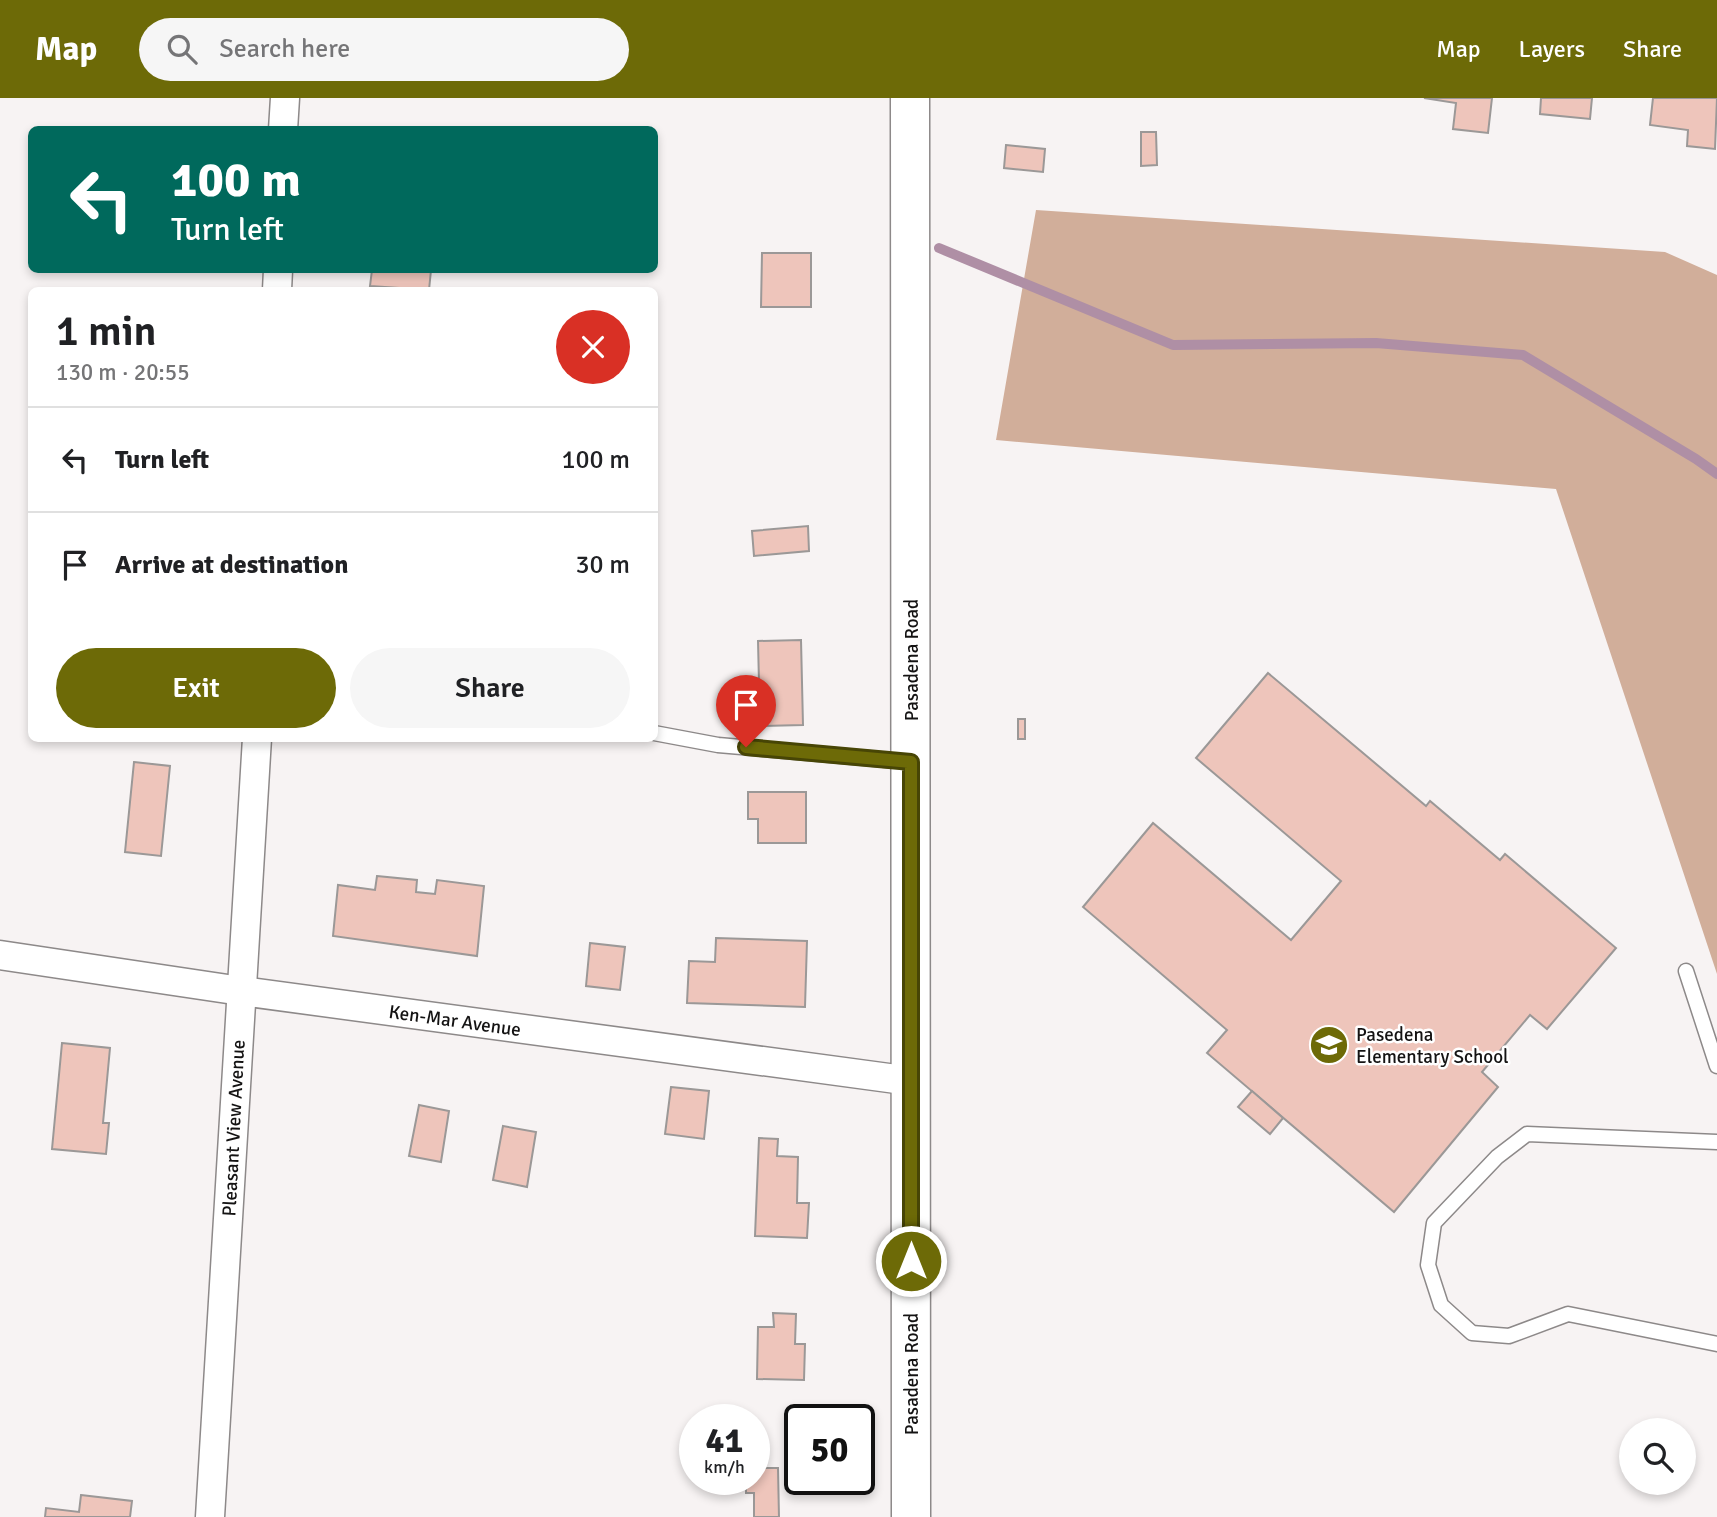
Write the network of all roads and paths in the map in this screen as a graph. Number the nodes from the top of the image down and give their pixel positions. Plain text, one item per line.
1 (285, 98) edge
2 (910, 98) edge
3 (284, 126) edge
4 (658, 734) edge
5 (257, 742) edge
6 (911, 762) junction
7 (0, 955) edge
8 (1686, 971) dead end
9 (241, 991) junction
10 (1717, 1066) edge
11 (911, 1081) junction
12 (1717, 1142) edge
13 (1717, 1344) edge
14 (211, 1517) edge
15 (911, 1517) edge

1 - 3 street
2 - 6 main road, Pasadena Road
4 - 6 lane
5 - 9 street, Pleasant View Avenue
6 - 11 main road, Pasadena Road
7 - 9 street, Ken-Mar Avenue
8 - 10 lane
9 - 11 street, Ken-Mar Avenue
9 - 14 street, Pleasant View Avenue
11 - 15 main road, Pasadena Road
12 - 13 lane

